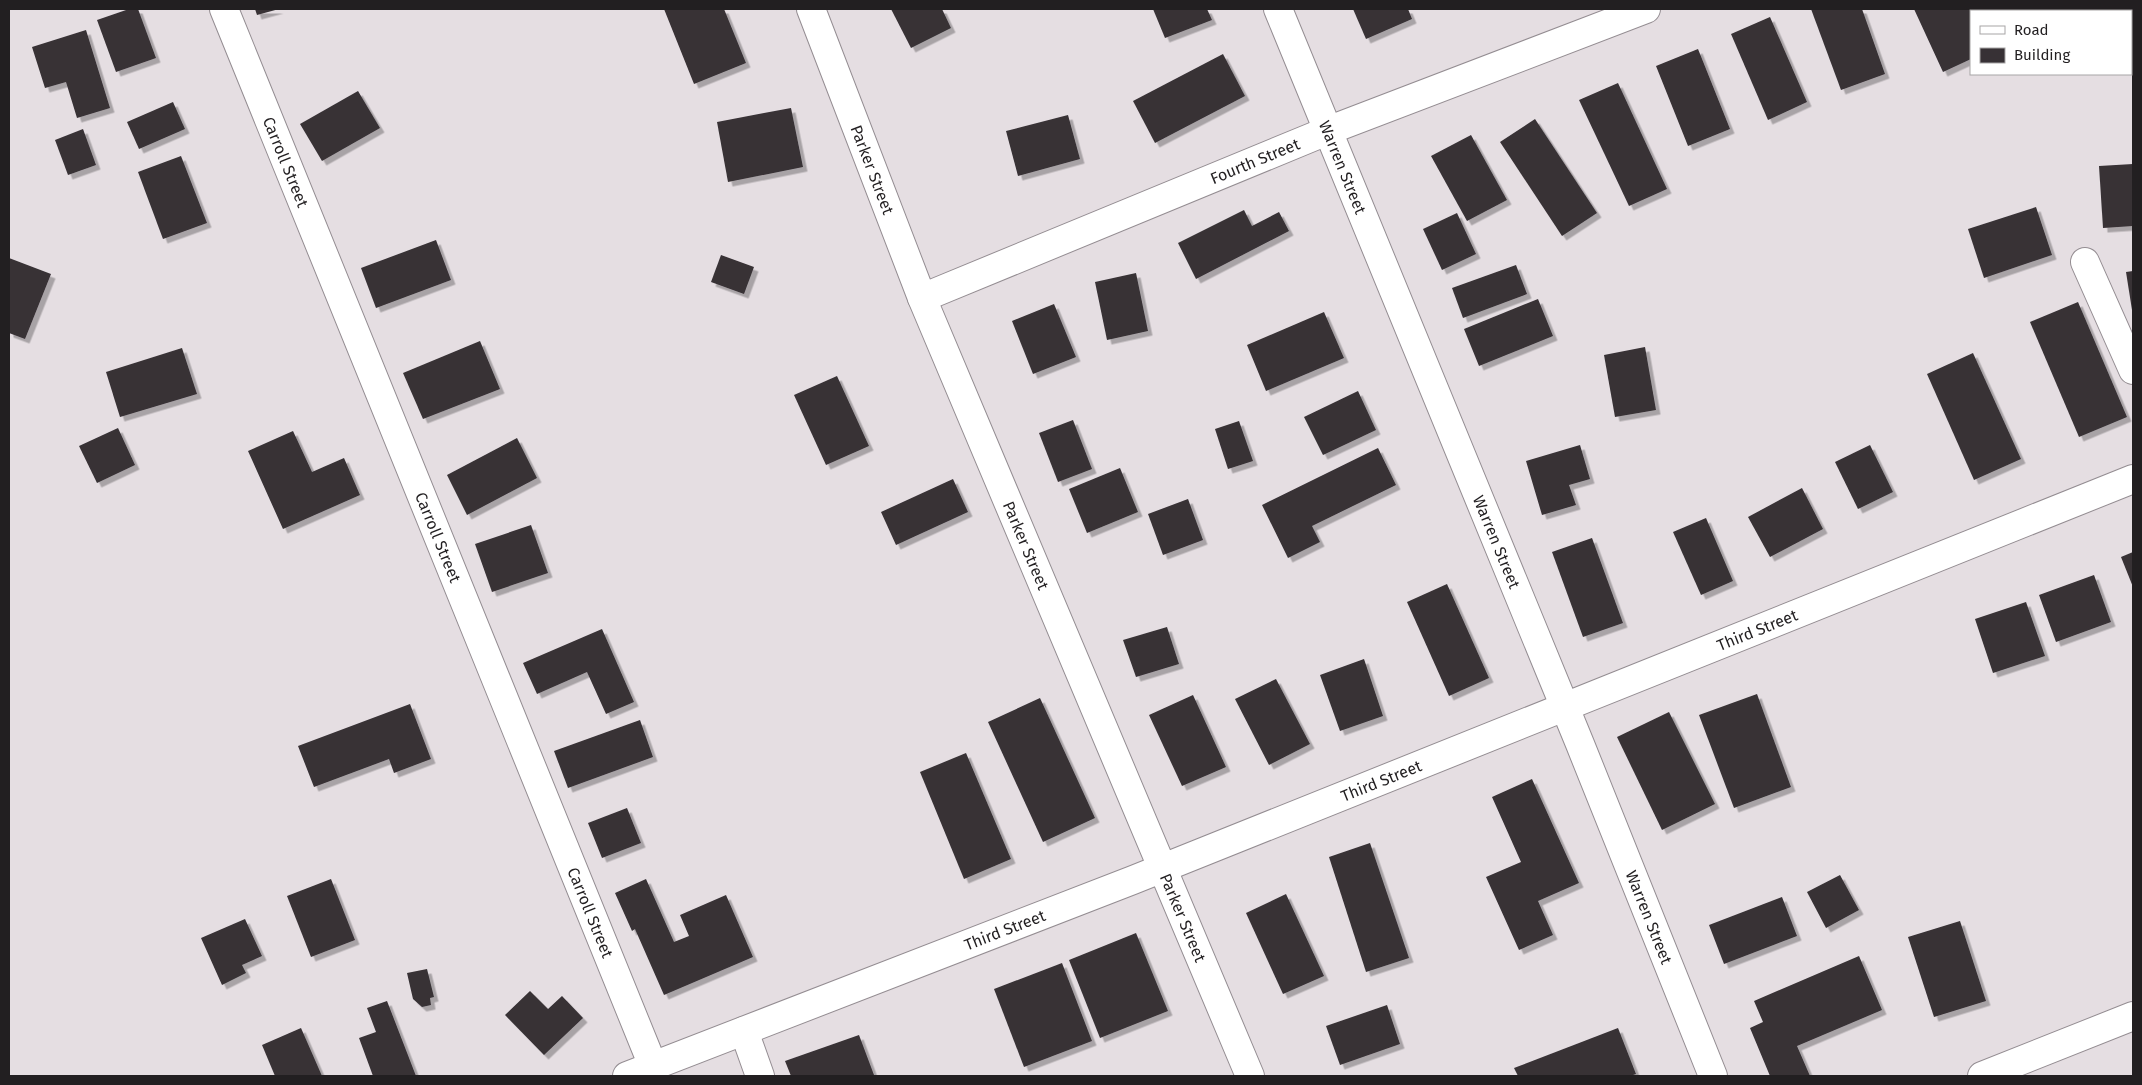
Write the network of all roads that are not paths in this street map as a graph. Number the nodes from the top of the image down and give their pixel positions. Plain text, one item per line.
1 (224, 9) edge
2 (811, 9) edge
3 (1278, 9) edge
4 (1646, 9) edge
5 (1327, 131) junction
6 (2085, 262) dead end
7 (922, 298) junction
8 (2133, 370) edge
9 (2133, 478) edge
10 (1564, 706) junction
11 (1162, 867) junction
12 (2133, 1016) edge
13 (744, 1031) junction
14 (653, 1066) junction
15 (627, 1076) edge
16 (760, 1076) edge
17 (1250, 1076) edge
18 (1713, 1076) edge
19 (1982, 1076) edge

1 - 14 street, Carroll Street
2 - 7 street, Parker Street
3 - 5 street, Warren Street
4 - 5 street, Fourth Street
5 - 7 street, Fourth Street
5 - 10 street, Warren Street
6 - 8 street
7 - 11 street, Parker Street
9 - 10 street, Third Street
10 - 11 street, Third Street
10 - 18 street, Warren Street
11 - 13 street, Third Street
11 - 17 street, Parker Street
12 - 19 street
13 - 14 street, Third Street
13 - 16 street
14 - 15 street, Third Street

